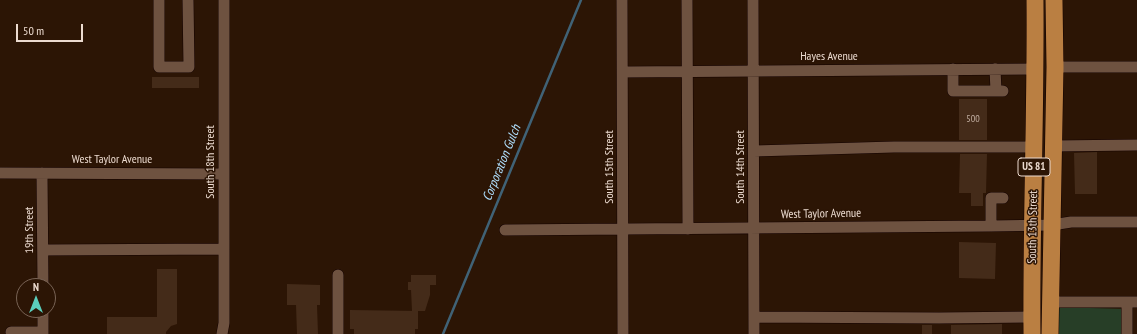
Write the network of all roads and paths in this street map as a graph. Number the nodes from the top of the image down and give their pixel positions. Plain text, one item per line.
1 (159, 0) edge
2 (188, 0) edge
3 (224, 0) edge
4 (622, 0) edge
5 (687, 0) edge
6 (753, 0) edge
7 (1036, 0) edge
8 (1054, 0) edge
9 (1055, 67) junction
10 (1137, 67) edge
11 (953, 69) junction
12 (995, 69) junction
13 (1036, 69) junction
14 (754, 70) junction
15 (688, 71) junction
16 (623, 72) junction
17 (1137, 145) edge
18 (1053, 146) junction
19 (1034, 147) junction
20 (754, 151) junction
21 (0, 173) edge
22 (42, 173) junction
23 (224, 174) junction
24 (1003, 198) dead end
25 (1137, 222) edge
26 (1052, 224) junction
27 (1032, 225) junction
28 (991, 226) junction
29 (754, 228) junction
30 (623, 229) junction
31 (688, 229) junction
32 (506, 230) dead end
33 (224, 249) junction
34 (43, 250) junction
35 (338, 275) dead end
36 (43, 278) edge
37 (1050, 302) junction
38 (1132, 302) edge
39 (754, 317) junction
40 (43, 318) edge
41 (1032, 326) edge
42 (223, 328) edge
43 (11, 332) dead end
44 (43, 333) edge
45 (228, 334) edge
46 (338, 334) edge
47 (623, 334) edge
48 (754, 334) edge
49 (1050, 334) edge
50 (1127, 334) edge

1 - 2 street
3 - 23 street, South 18th Street
4 - 16 street, South 15th Street
5 - 15 street
6 - 14 street, South 14th Street
7 - 13 highway, South 13th Street / US 81
8 - 9 highway, South 13th Street / US 81
9 - 10 street
9 - 18 highway, South 13th Street / US 81
11 - 12 street, Hayes Avenue
11 - 12 street
11 - 14 street, Hayes Avenue
12 - 13 street, Hayes Avenue
13 - 19 highway, South 13th Street / US 81
14 - 15 street, Hayes Avenue
14 - 20 street, South 14th Street
15 - 16 street, Hayes Avenue
15 - 31 street
16 - 30 street, South 15th Street
17 - 18 street
18 - 26 highway, South 13th Street / US 81
19 - 20 street
19 - 27 highway, South 13th Street / US 81
20 - 29 street, South 14th Street
21 - 22 street, West Taylor Avenue
22 - 23 street, West Taylor Avenue
22 - 34 street, 19th Street
23 - 33 street, South 18th Street
24 - 28 street
25 - 26 street, West Taylor Avenue
26 - 27 street, West Taylor Avenue
26 - 37 highway, South 13th Street / US 81
27 - 28 street, West Taylor Avenue
27 - 41 highway, South 13th Street / US 81
28 - 29 street, West Taylor Avenue
29 - 31 street, West Taylor Avenue
29 - 39 street, South 14th Street
30 - 31 street, West Taylor Avenue
30 - 32 street, West Taylor Avenue
30 - 47 street, South 15th Street
33 - 34 street
33 - 42 street, South 18th Street
34 - 36 street, 19th Street
35 - 46 street
37 - 38 street
37 - 49 highway, South 13th Street / US 81
38 - 50 street
39 - 41 street
39 - 48 street, South 14th Street
40 - 44 street
42 - 45 street, South 18th Street
43 - 44 street

